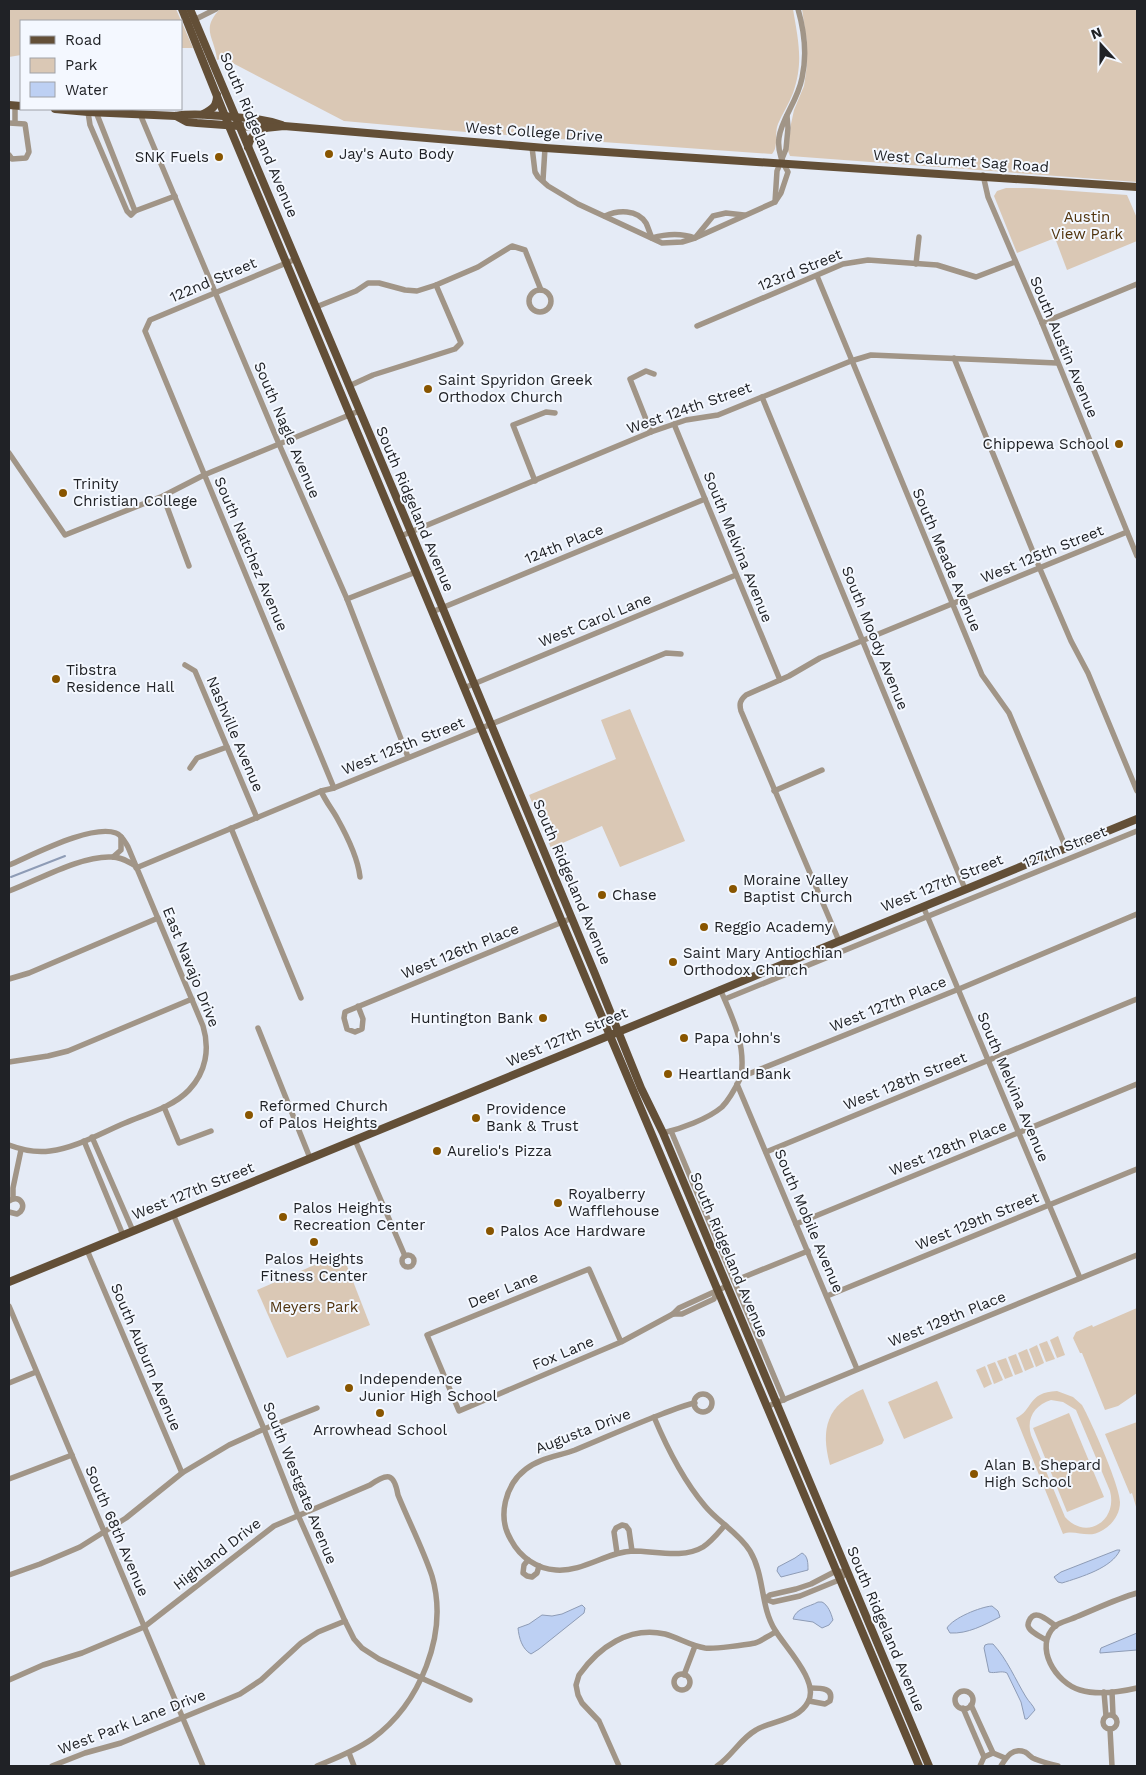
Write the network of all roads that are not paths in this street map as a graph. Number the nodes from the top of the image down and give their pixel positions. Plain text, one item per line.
1 (182, 9) edge
2 (190, 9) edge
3 (216, 9) edge
4 (798, 9) edge
5 (191, 22) junction
6 (216, 93) junction
7 (15, 106) edge
8 (67, 110) edge
9 (92, 112) junction
10 (140, 114) junction
11 (202, 114) junction
12 (176, 116) junction
13 (226, 116) junction
14 (235, 117) junction
15 (12, 123) edge
16 (229, 126) junction
17 (238, 126) junction
18 (284, 126) junction
19 (265, 128) junction
20 (532, 147) junction
21 (248, 148) junction
22 (545, 148) junction
23 (9, 154) edge
24 (782, 163) junction
25 (983, 175) junction
26 (121, 177) junction
27 (114, 180) junction
28 (543, 180) junction
29 (1137, 186) edge
30 (175, 196) junction
31 (775, 202) junction
32 (135, 211) junction
33 (745, 215) junction
34 (605, 216) junction
35 (919, 237) dead end
36 (652, 238) junction
37 (695, 238) junction
38 (296, 259) junction
39 (1014, 262) junction
40 (286, 263) junction
41 (916, 264) junction
42 (817, 276) junction
43 (1137, 284) edge
44 (436, 285) junction
45 (541, 290) junction
46 (215, 293) junction
47 (316, 307) junction
48 (1042, 323) junction
49 (697, 326) dead end
50 (145, 331) joint
51 (954, 358) junction
52 (851, 361) junction
53 (1057, 363) junction
54 (654, 374) dead end
55 (349, 386) junction
56 (762, 397) junction
57 (360, 411) junction
58 (555, 413) dead end
59 (350, 416) junction
60 (674, 424) junction
61 (651, 432) junction
62 (279, 444) junction
63 (9, 453) edge
64 (204, 475) junction
65 (535, 481) junction
66 (163, 496) junction
67 (705, 499) junction
68 (411, 532) junction
69 (1127, 532) junction
70 (400, 536) junction
71 (1137, 556) edge
72 (189, 566) dead end
73 (1040, 569) junction
74 (416, 572) junction
75 (736, 575) junction
76 (346, 599) junction
77 (952, 604) junction
78 (442, 608) junction
79 (432, 612) junction
80 (863, 641) junction
81 (680, 654) dead end
82 (185, 665) dead end
83 (780, 680) junction
84 (474, 684) junction
85 (464, 688) junction
86 (491, 723) junction
87 (480, 727) junction
88 (227, 747) junction
89 (408, 757) junction
90 (190, 768) dead end
91 (822, 770) dead end
92 (334, 788) junction
93 (774, 791) junction
94 (321, 792) junction
95 (1137, 792) edge
96 (257, 818) junction
97 (1137, 819) edge
98 (231, 828) junction
99 (1137, 831) edge
100 (121, 837) junction
101 (1066, 848) junction
102 (114, 857) junction
103 (9, 865) edge
104 (135, 866) junction
105 (360, 877) dead end
106 (965, 889) junction
107 (9, 890) edge
108 (924, 906) junction
109 (1137, 914) edge
110 (928, 916) junction
111 (158, 918) junction
112 (572, 918) junction
113 (562, 922) junction
114 (839, 941) junction
115 (9, 978) edge
116 (720, 989) junction
117 (958, 989) junction
118 (301, 998) dead end
119 (192, 999) junction
120 (725, 999) junction
121 (1137, 999) edge
122 (358, 1006) junction
123 (258, 1028) dead end
124 (618, 1031) junction
125 (610, 1035) junction
126 (989, 1061) junction
127 (9, 1062) edge
128 (741, 1077) junction
129 (737, 1084) junction
130 (1137, 1084) edge
131 (164, 1107) junction
132 (211, 1131) dead end
133 (667, 1132) junction
134 (1019, 1133) junction
135 (92, 1137) junction
136 (355, 1140) junction
137 (84, 1141) junction
138 (9, 1145) edge
139 (21, 1150) junction
140 (766, 1152) junction
141 (310, 1158) junction
142 (1137, 1169) edge
143 (11, 1200) edge
144 (1049, 1205) junction
145 (9, 1212) edge
146 (174, 1214) junction
147 (796, 1224) junction
148 (133, 1231) junction
149 (123, 1235) junction
150 (87, 1250) junction
151 (808, 1251) junction
152 (1137, 1255) edge
153 (405, 1256) dead end
154 (1080, 1278) junction
155 (734, 1281) junction
156 (9, 1282) edge
157 (727, 1286) junction
158 (717, 1290) junction
159 (827, 1296) junction
160 (9, 1306) edge
161 (621, 1342) junction
162 (857, 1368) junction
163 (36, 1372) junction
164 (9, 1383) edge
165 (780, 1401) junction
166 (695, 1403) dead end
167 (766, 1407) junction
168 (317, 1408) dead end
169 (460, 1411) joint
170 (654, 1417) junction
171 (264, 1429) junction
172 (72, 1455) junction
173 (182, 1473) junction
174 (9, 1479) edge
175 (298, 1515) junction
176 (725, 1525) junction
177 (104, 1533) junction
178 (632, 1551) junction
179 (617, 1553) junction
180 (528, 1560) junction
181 (539, 1566) junction
182 (836, 1572) junction
183 (847, 1572) junction
184 (9, 1574) edge
185 (839, 1580) junction
186 (1137, 1593) edge
187 (765, 1599) junction
188 (344, 1621) junction
189 (144, 1626) junction
190 (1056, 1626) junction
191 (776, 1632) junction
192 (1046, 1640) junction
193 (695, 1646) junction
194 (684, 1675) dead end
195 (422, 1678) junction
196 (9, 1680) edge
197 (811, 1688) junction
198 (1137, 1688) edge
199 (1104, 1692) junction
200 (1112, 1692) junction
201 (470, 1700) dead end
202 (809, 1701) junction
203 (971, 1705) junction
204 (963, 1708) junction
205 (1113, 1715) junction
206 (1106, 1716) junction
207 (182, 1717) junction
208 (1110, 1729) junction
209 (349, 1753) junction
210 (994, 1754) junction
211 (984, 1757) junction
212 (1005, 1758) junction
213 (52, 1766) edge
214 (203, 1766) edge
215 (317, 1766) edge
216 (354, 1766) edge
217 (619, 1766) edge
218 (717, 1766) edge
219 (918, 1766) edge
220 (929, 1766) edge
221 (980, 1766) edge
222 (1001, 1766) edge
223 (1058, 1766) edge
224 (1112, 1766) edge

1 - 5 main road, South Ridgeland Avenue
2 - 5 main road, South Ridgeland Avenue
3 - 5 street
4 - 24 street
5 - 6 main road, South Ridgeland Avenue
5 - 14 main road, South Ridgeland Avenue
6 - 11 main road
6 - 13 main road, South Ridgeland Avenue
7 - 15 street
8 - 9 main road, West College Drive
9 - 10 main road, West College Drive
9 - 26 street
9 - 27 street
10 - 12 main road, West College Drive
10 - 30 street, South Nagle Avenue
11 - 12 main road, West College Drive
11 - 13 main road, West College Drive
12 - 16 main road, West College Drive
13 - 14 main road, West College Drive
13 - 16 main road, South Ridgeland Avenue
14 - 17 main road, South Ridgeland Avenue
14 - 18 main road, West College Drive
15 - 23 street
16 - 17 main road, West College Drive
16 - 40 main road, South Ridgeland Avenue
17 - 19 main road, West College Drive
17 - 21 main road, South Ridgeland Avenue
18 - 19 main road, West College Drive
18 - 20 main road, West College Drive
19 - 21 main road
20 - 22 main road, West College Drive
20 - 28 street
21 - 38 main road, South Ridgeland Avenue
22 - 24 main road, West College Drive
22 - 28 street
24 - 25 main road, West Calumet Sag Road
24 - 31 street
24 - 31 street
25 - 29 main road, West Calumet Sag Road
25 - 39 street, South Austin Avenue
26 - 27 street
26 - 32 street
27 - 32 street
28 - 34 street
30 - 32 street
30 - 46 street, South Nagle Avenue
31 - 33 street
33 - 37 street
33 - 37 street
34 - 36 street
34 - 36 street
35 - 41 street
36 - 37 street
38 - 40 street, 122nd Street
38 - 47 main road, South Ridgeland Avenue
39 - 41 street, 123rd Street
39 - 48 street, South Austin Avenue
40 - 46 street, 122nd Street
40 - 59 main road, South Ridgeland Avenue
41 - 42 street, 123rd Street
42 - 49 street, 123rd Street
42 - 52 street, South Meade Avenue
43 - 48 street
44 - 45 street
44 - 47 street
44 - 55 street
45 - 45 street
46 - 50 street, 122nd Street
46 - 62 street, South Nagle Avenue
47 - 55 main road, South Ridgeland Avenue
48 - 53 street, South Austin Avenue
50 - 64 street, South Natchez Avenue
51 - 52 street, West 124th Street
51 - 53 street, West 124th Street
51 - 73 street
52 - 56 street, West 124th Street
52 - 77 street, South Meade Avenue
53 - 69 street, South Austin Avenue
54 - 61 street
55 - 57 main road, South Ridgeland Avenue
56 - 60 street, West 124th Street
56 - 80 street, South Moody Avenue
57 - 59 street
57 - 68 main road, South Ridgeland Avenue
58 - 65 street
59 - 62 street
59 - 70 main road, South Ridgeland Avenue
60 - 61 street, West 124th Street
60 - 67 street, South Melvina Avenue
61 - 65 street, West 124th Street
62 - 64 street
62 - 76 street, South Nagle Avenue
63 - 66 street
64 - 66 street
64 - 92 street, South Natchez Avenue
65 - 68 street, West 124th Street
66 - 72 street
67 - 75 street, South Melvina Avenue
67 - 78 street, 124th Place
68 - 70 street, West 124th Street
68 - 78 main road, South Ridgeland Avenue
69 - 71 street, South Austin Avenue
69 - 73 street, West 125th Street
70 - 74 main road, South Ridgeland Avenue
73 - 77 street, West 125th Street
73 - 95 street
74 - 76 street
74 - 79 main road, South Ridgeland Avenue
75 - 83 street, South Melvina Avenue
75 - 84 street, West Carol Lane
76 - 89 street, South Nagle Avenue
77 - 80 street, West 125th Street
77 - 101 street, South Meade Avenue
78 - 79 street, 124th Place
78 - 84 main road, South Ridgeland Avenue
79 - 85 main road, South Ridgeland Avenue
80 - 83 street, West 125th Street
80 - 106 street, South Moody Avenue
81 - 86 street, West 125th Street
82 - 88 street, Nashville Avenue
83 - 93 street, West 125th Street
84 - 85 street, West Carol Lane
84 - 86 main road, South Ridgeland Avenue
85 - 87 main road, South Ridgeland Avenue
86 - 87 street, West 125th Street
86 - 112 main road, South Ridgeland Avenue
87 - 89 street, West 125th Street
87 - 113 main road, South Ridgeland Avenue
88 - 90 street
88 - 96 street, Nashville Avenue
89 - 92 street, West 125th Street
91 - 93 street
92 - 94 street, West 125th Street
93 - 114 street
94 - 96 street, West 125th Street
94 - 105 street
96 - 98 street, West 125th Street
97 - 101 main road, West 127th Street
98 - 104 street, West 125th Street
98 - 118 street
99 - 110 street, 127th Street
100 - 102 street
100 - 103 street
100 - 104 street, East Navajo Drive
101 - 106 main road, West 127th Street
102 - 104 street
102 - 107 street
104 - 111 street, East Navajo Drive
106 - 108 main road, West 127th Street
108 - 110 street, South Melvina Avenue
108 - 114 main road, West 127th Street
109 - 117 street, West 127th Place
110 - 117 street, South Melvina Avenue
110 - 120 street, 127th Street
111 - 115 street
111 - 119 street, East Navajo Drive
112 - 113 street, West 126th Place
112 - 124 main road, South Ridgeland Avenue
113 - 122 street, West 126th Place
113 - 125 main road, South Ridgeland Avenue
114 - 116 main road, West 127th Street
116 - 120 street
116 - 124 main road, West 127th Street
117 - 126 street, South Melvina Avenue
117 - 128 street, West 127th Place
119 - 127 street
119 - 131 street, East Navajo Drive
120 - 128 street
121 - 126 street, West 128th Street
122 - 122 street
123 - 141 street
124 - 125 main road, West 127th Street
124 - 133 main road, South Ridgeland Avenue
125 - 136 main road, West 127th Street
125 - 158 main road, South Ridgeland Avenue
126 - 134 street, South Melvina Avenue
126 - 140 street, West 128th Street
128 - 129 street
129 - 133 street
129 - 140 street, South Mobile Avenue
130 - 134 street, West 128th Place
131 - 132 street
131 - 135 street, East Navajo Drive
133 - 155 street
133 - 157 main road, South Ridgeland Avenue
134 - 144 street, South Melvina Avenue
134 - 147 street, West 128th Place
135 - 137 street, East Navajo Drive
135 - 148 street
136 - 141 main road, West 127th Street
136 - 153 street
137 - 139 street, East Navajo Drive
137 - 149 street
138 - 139 street
139 - 143 street
140 - 147 street, South Mobile Avenue
141 - 146 main road, West 127th Street
142 - 144 street, West 129th Street
143 - 145 street
144 - 154 street, South Melvina Avenue
144 - 159 street, West 129th Street
146 - 148 main road, West 127th Street
146 - 171 street, South Westgate Avenue
147 - 151 street, South Mobile Avenue
148 - 149 main road, West 127th Street
149 - 150 main road, West 127th Street
150 - 156 main road, West 127th Street
150 - 173 street, South Auburn Avenue
151 - 155 street
151 - 159 street, South Mobile Avenue
152 - 154 street, West 129th Place
154 - 162 street, West 129th Place
155 - 165 street
157 - 158 street
157 - 165 main road, South Ridgeland Avenue
158 - 161 street, Fox Lane
158 - 167 main road, South Ridgeland Avenue
159 - 162 street, South Mobile Avenue
160 - 163 street, South 68th Avenue
161 - 169 street, Fox Lane
161 - 169 street, Deer Lane
162 - 165 street, West 129th Place
163 - 164 street
163 - 172 street, South 68th Avenue
165 - 167 street, West 129th Place
165 - 183 main road, South Ridgeland Avenue
166 - 170 street, Augusta Drive
167 - 182 main road, South Ridgeland Avenue
168 - 171 street
170 - 176 street
170 - 180 street, Augusta Drive
171 - 173 street
171 - 175 street, South Westgate Avenue
172 - 174 street
172 - 177 street, South 68th Avenue
173 - 177 street
175 - 188 street, South Westgate Avenue
175 - 189 street, Highland Drive
175 - 195 street, Highland Drive
176 - 178 street, Augusta Drive
176 - 187 street
177 - 184 street
177 - 189 street, South 68th Avenue
178 - 179 street, Augusta Drive
178 - 179 street
179 - 181 street, Augusta Drive
180 - 181 street, Augusta Drive
180 - 181 street
182 - 183 street
182 - 185 main road, South Ridgeland Avenue
182 - 187 street
183 - 185 street
183 - 220 main road, South Ridgeland Avenue
185 - 187 street
185 - 219 main road, South Ridgeland Avenue
186 - 190 street
187 - 191 street
188 - 195 street, South Westgate Avenue
188 - 207 street, West Park Lane Drive
189 - 196 street, Highland Drive
189 - 207 street, South 68th Avenue
190 - 192 street
190 - 192 street
191 - 193 street
191 - 197 street
192 - 199 street
193 - 194 street
193 - 217 street
195 - 201 street, South Westgate Avenue
195 - 209 street
197 - 202 street
197 - 202 street
198 - 200 street
199 - 200 street
199 - 206 street
200 - 205 street
202 - 218 street
203 - 204 street
203 - 204 street
203 - 210 street
204 - 211 street
205 - 206 street
205 - 208 street
206 - 208 street
207 - 213 street, West Park Lane Drive
207 - 214 street, South 68th Avenue
208 - 224 street
209 - 215 street
209 - 216 street
210 - 211 street
210 - 212 street
211 - 221 street
212 - 222 street
212 - 223 street

